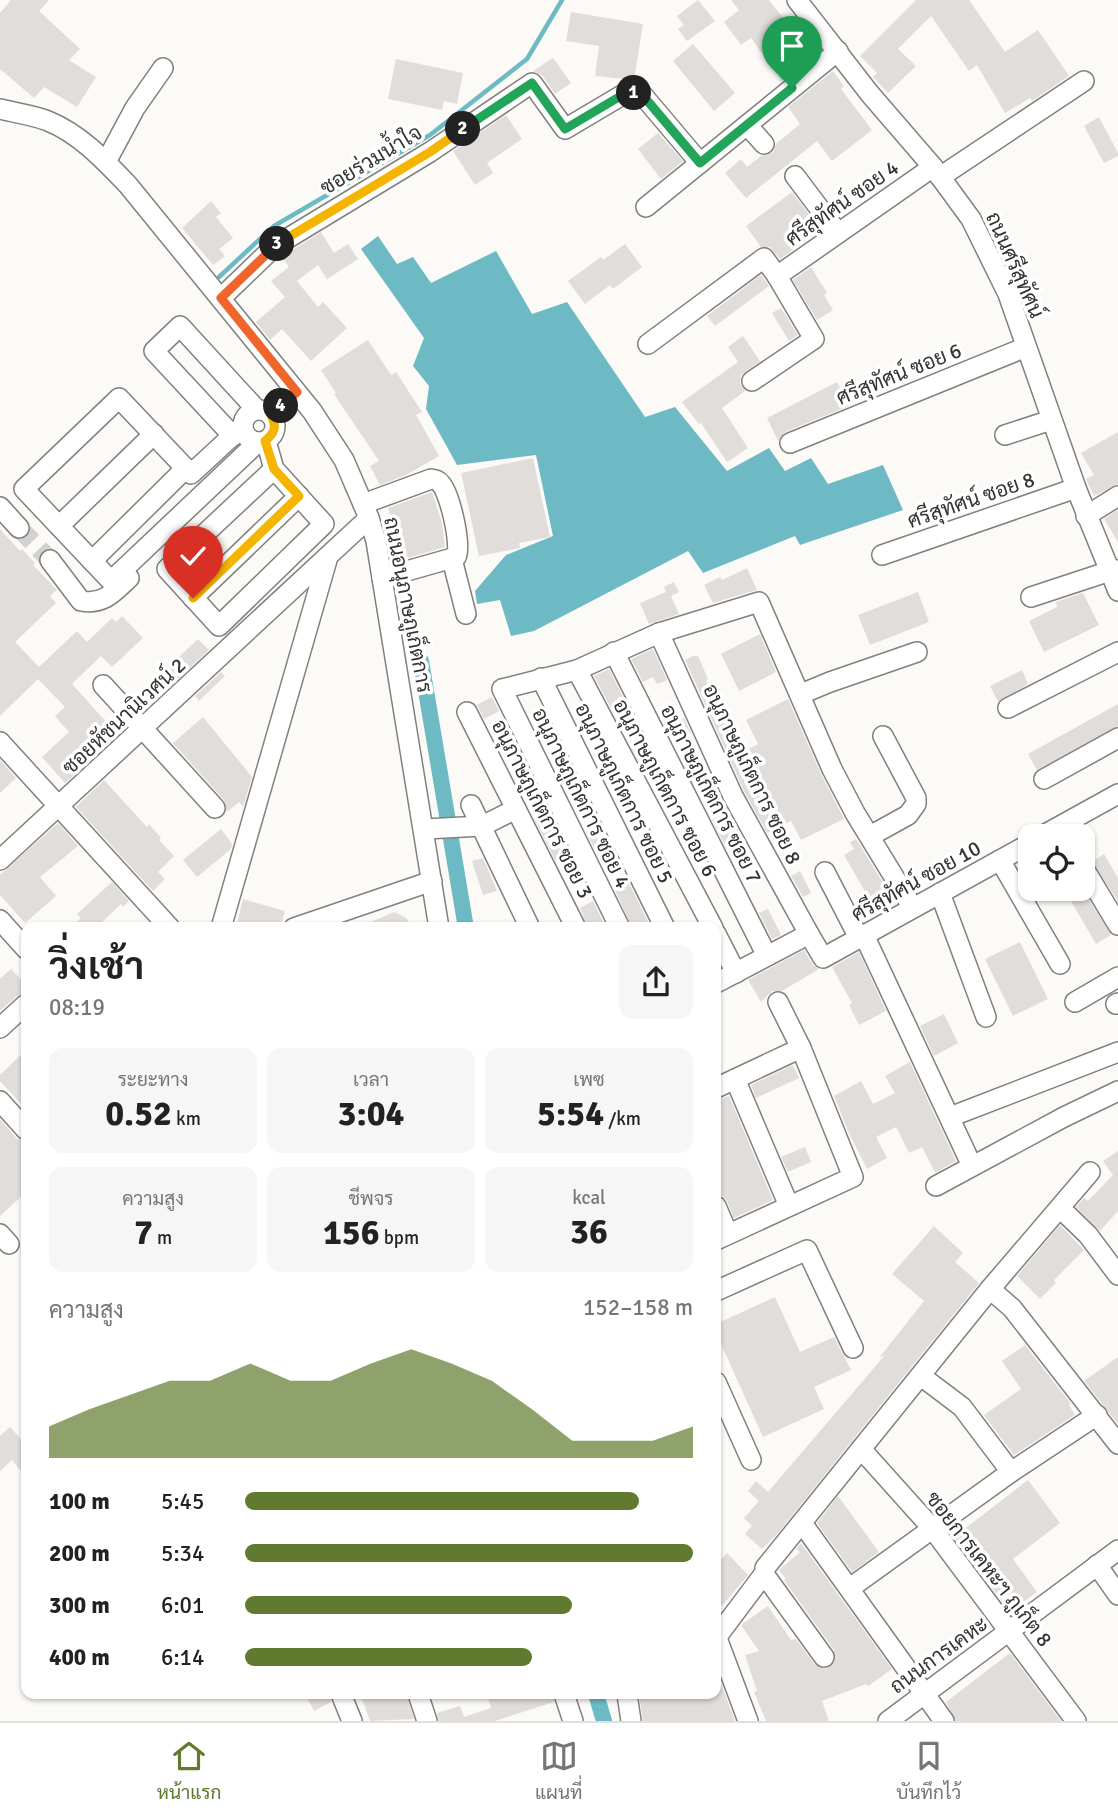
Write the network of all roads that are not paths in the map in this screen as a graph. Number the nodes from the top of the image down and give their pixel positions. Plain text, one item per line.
1 (797, 0) edge
2 (838, 51) junction
3 (163, 68) dead end
4 (1084, 80) dead end
5 (0, 109) edge
6 (747, 125) junction
7 (764, 144) dead end
8 (106, 162) junction
9 (700, 163) junction
10 (937, 172) junction
11 (795, 176) dead end
12 (646, 207) dead end
13 (838, 233) junction
14 (777, 276) junction
15 (221, 298) junction
16 (648, 344) dead end
17 (1026, 347) junction
18 (752, 381) dead end
19 (297, 392) junction
20 (264, 412) junction
21 (1051, 420) junction
22 (238, 431) junction
23 (153, 434) junction
24 (1005, 435) dead end
25 (262, 442) junction
26 (790, 443) dead end
27 (186, 468) junction
28 (274, 469) junction
29 (218, 480) junction
30 (1076, 488) junction
31 (299, 496) junction
32 (1118, 496) edge
33 (0, 508) edge
34 (366, 511) junction
35 (1086, 516) junction
36 (59, 526) junction
37 (19, 528) tunnel mouth
38 (882, 555) dead end
39 (327, 559) junction
40 (452, 559) junction
41 (50, 560) tunnel mouth
42 (92, 561) junction
43 (1114, 570) edge
44 (382, 578) junction
45 (1118, 591) edge
46 (1031, 597) dead end
47 (193, 598) junction
48 (466, 614) dead end
49 (659, 633) junction
50 (614, 652) junction
51 (917, 652) dead end
52 (1118, 652) edge
53 (578, 670) junction
54 (541, 678) junction
55 (103, 685) dead end
56 (801, 694) junction
57 (1008, 708) dead end
58 (467, 712) dead end
59 (144, 729) junction
60 (883, 736) dead end
61 (1118, 738) edge
62 (0, 742) edge
63 (1044, 779) dead end
64 (1118, 794) edge
65 (471, 805) dead end
66 (61, 806) junction
67 (215, 808) dead end
68 (516, 808) junction
69 (1064, 824) edge
70 (482, 826) junction
71 (425, 829) junction
72 (870, 836) junction
73 (1018, 850) edge
74 (0, 860) edge
75 (1000, 860) junction
76 (825, 872) dead end
77 (432, 881) junction
78 (1095, 887) edge
79 (940, 894) junction
80 (913, 908) junction
81 (0, 920) edge
82 (165, 922) edge
83 (223, 922) edge
84 (322, 922) edge
85 (438, 922) edge
86 (527, 922) edge
87 (573, 922) edge
88 (617, 922) edge
89 (662, 922) edge
90 (710, 922) edge
91 (1118, 925) edge
92 (809, 934) junction
93 (862, 937) junction
94 (21, 943) edge
95 (721, 944) edge
96 (767, 956) junction
97 (823, 958) joint
98 (1060, 964) dead end
99 (736, 973) junction
100 (1118, 976) edge
101 (721, 980) edge
102 (778, 1002) dead end
103 (1075, 1002) dead end
104 (21, 1009) edge
105 (986, 1017) dead end
106 (0, 1028) edge
107 (801, 1048) junction
108 (1118, 1052) edge
109 (735, 1079) junction
110 (721, 1086) edge
111 (1118, 1091) edge
112 (0, 1101) edge
113 (950, 1117) junction
114 (21, 1124) edge
115 (972, 1166) junction
116 (1090, 1172) dead end
117 (936, 1186) dead end
118 (789, 1206) junction
119 (1059, 1208) junction
120 (722, 1237) edge
121 (1118, 1275) edge
122 (721, 1289) edge
123 (990, 1289) junction
124 (853, 1348) dead end
125 (921, 1376) junction
126 (721, 1393) edge
127 (1097, 1415) junction
128 (1118, 1444) edge
129 (861, 1449) junction
130 (751, 1460) dead end
131 (1011, 1472) junction
132 (802, 1523) junction
133 (932, 1528) junction
134 (1118, 1550) edge
135 (1097, 1565) junction
136 (765, 1568) dead end
137 (850, 1588) junction
138 (1118, 1595) edge
139 (721, 1631) edge
140 (1010, 1632) junction
141 (721, 1651) edge
142 (824, 1657) dead end
143 (925, 1694) junction
144 (343, 1699) edge
145 (420, 1699) edge
146 (566, 1699) edge
147 (628, 1699) edge
148 (352, 1721) edge
149 (427, 1721) edge
150 (573, 1721) edge
151 (631, 1721) edge
152 (748, 1721) edge
153 (888, 1721) edge
154 (944, 1721) edge
155 (1076, 1721) edge

1 - 2 street, ถนนศรีสุทัศน์
2 - 6 street
2 - 10 street, ถนนศรีสุทัศน์
3 - 8 street
4 - 10 street, ศรีสุทัศน์ ซอย 4
5 - 8 street, ถนนอนุภาษภูเก็ตการ
6 - 7 street
6 - 9 street
8 - 15 street, ถนนอนุภาษภูเก็ตการ
9 - 12 street
9 - 15 street, ซอยร่วมน้ำใจ
10 - 13 street, ศรีสุทัศน์ ซอย 4
10 - 17 street, ถนนศรีสุทัศน์
11 - 13 street
13 - 14 street, ศรีสุทัศน์ ซอย 4
14 - 16 street
14 - 18 street
15 - 19 street, ถนนอนุภาษภูเก็ตการ
17 - 21 street, ถนนศรีสุทัศน์
17 - 26 street, ศรีสุทัศน์ ซอย 6
19 - 20 street
19 - 34 street, ถนนอนุภาษภูเก็ตการ
20 - 22 street
20 - 22 street
20 - 25 street
21 - 24 street
21 - 30 street, ถนนศรีสุทัศน์
22 - 25 street
22 - 27 street
23 - 27 street
23 - 36 street
23 - 36 street
25 - 28 street
25 - 29 street
27 - 42 street
28 - 31 street
28 - 47 street
29 - 41 street
29 - 42 street
30 - 35 street, ถนนศรีสุทัศน์
30 - 38 street, ศรีสุทัศน์ ซอย 8
31 - 47 street
31 - 47 street
32 - 35 street
33 - 37 street
34 - 39 street, ซอยหัชนานิเวศน์ 2
34 - 40 street
34 - 44 street, ถนนอนุภาษภูเก็ตการ
35 - 43 street, ถนนศรีสุทัศน์
36 - 42 street
39 - 59 street, ซอยหัชนานิเวศน์ 2
39 - 83 street
40 - 44 street
40 - 48 street
43 - 45 street, ถนนศรีสุทัศน์
43 - 46 street
44 - 71 street, ถนนอนุภาษภูเก็ตการ
49 - 50 street
49 - 56 street
49 - 92 street, อนุภาษภูเก็ตการ ซอย 8
50 - 53 street
50 - 96 street, อนุภาษภูเก็ตการ ซอย 7
51 - 56 street
52 - 57 street
53 - 54 street
53 - 90 street, อนุภาษภูเก็ตการ ซอย 6
54 - 88 street, อนุภาษภูเก็ตการ ซอย 4
54 - 89 street, อนุภาษภูเก็ตการ ซอย 5
55 - 59 street
56 - 72 street
58 - 68 street, อนุภาษภูเก็ตการ ซอย 3
59 - 66 street, ซอยหัชนานิเวศน์ 2
59 - 67 street
60 - 72 street
61 - 63 street
62 - 66 street
64 - 69 street
65 - 70 street
66 - 74 street, ซอยหัชนานิเวศน์ 2
66 - 82 street
68 - 70 street
68 - 87 street, อนุภาษภูเก็ตการ ซอย 3
70 - 71 street
70 - 86 street
71 - 77 street, ถนนอนุภาษภูเก็ตการ
72 - 80 street
73 - 75 street, ศรีสุทัศน์ ซอย 10
75 - 79 street, ศรีสุทัศน์ ซอย 10
75 - 98 street
76 - 93 street
77 - 84 street
77 - 85 street, ถนนอนุภาษภูเก็ตการ
78 - 91 street
79 - 80 street, ศรีสุทัศน์ ซอย 10
79 - 105 street
80 - 93 street, ศรีสุทัศน์ ซอย 10
81 - 94 street
92 - 96 street
92 - 97 street, อนุภาษภูเก็ตการ ซอย 8
93 - 97 street, ศรีสุทัศน์ ซอย 10
93 - 113 street
95 - 99 street
96 - 99 street
99 - 101 street
100 - 103 street
102 - 107 street
104 - 106 street
107 - 109 street
107 - 118 street
108 - 113 street
109 - 110 street
109 - 118 street
111 - 115 street
112 - 114 street
113 - 115 street
115 - 117 street
116 - 119 street
118 - 120 street
119 - 121 street
119 - 123 street
122 - 124 street
123 - 125 street
123 - 127 street
125 - 129 street
125 - 131 street
126 - 130 street
127 - 128 street
127 - 131 street
129 - 132 street
129 - 133 street, ซอยการเคหะฯ ภูเก็ต 8
131 - 133 street
132 - 136 street
132 - 137 street
133 - 137 street
133 - 140 street, ซอยการเคหะฯ ภูเก็ต 8
134 - 135 street, ถนนการเคหะ
135 - 138 street
135 - 140 street, ถนนการเคหะ
137 - 143 street
139 - 142 street
140 - 143 street, ถนนการเคหะ
140 - 155 street, ซอยการเคหะฯ ภูเก็ต 8
141 - 152 street
143 - 153 street, ถนนการเคหะ
143 - 154 street
144 - 148 street
145 - 149 street
146 - 150 street
147 - 151 street

